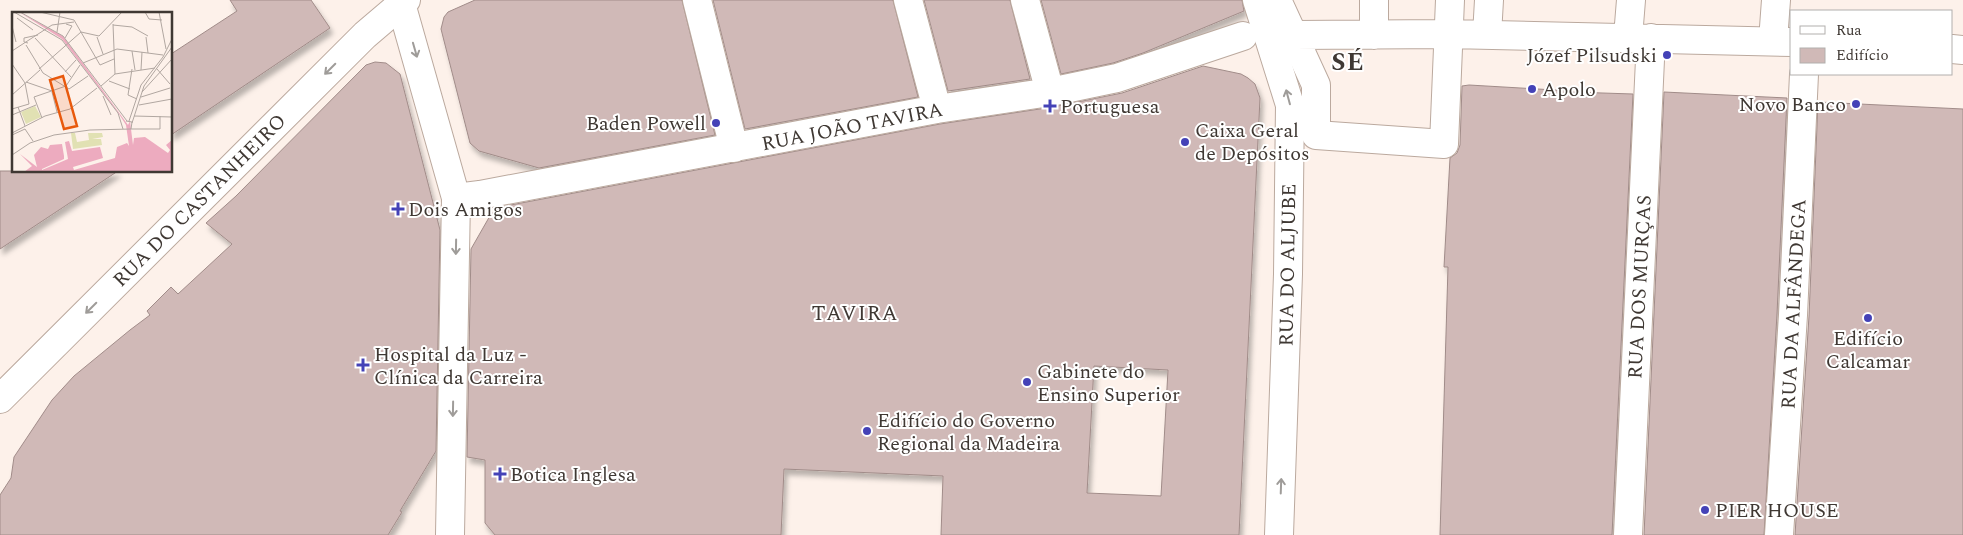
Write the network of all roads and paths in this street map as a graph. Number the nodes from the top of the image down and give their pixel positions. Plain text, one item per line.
1 (697, 0) edge
2 (908, 0) edge
3 (1025, 0) edge
4 (1257, 0) edge
5 (1277, 0) edge
6 (1374, 0) edge
7 (1450, 0) edge
8 (1489, 0) edge
9 (1631, 0) edge
10 (1776, 0) edge
11 (402, 1) edge
12 (1448, 34) junction
13 (1294, 35) junction
14 (1374, 35) junction
15 (1487, 35) junction
16 (1243, 36) dead end
17 (1639, 38) junction
18 (1782, 41) edge
19 (1804, 75) edge
20 (1050, 92) junction
21 (937, 110) junction
22 (734, 148) junction
23 (456, 198) junction
24 (0, 399) edge
25 (450, 535) edge
26 (1279, 535) edge
27 (1628, 535) edge
28 (1779, 535) edge

1 - 22 street
2 - 21 street
3 - 20 street
26 -> 4 street, RUA DO ALJUBE
5 - 13 street
6 - 14 street
7 - 12 street
8 - 15 street
9 - 17 street, RUA DOS MURÇAS
10 - 18 street
11 -> 23 street
11 -> 24 street, RUA DO CASTANHEIRO
12 - 13 street
12 - 14 street
12 - 15 street
13 - 14 street
15 - 17 street
16 - 20 street, RUA JOÃO TAVIRA
17 - 18 street
17 - 27 street, RUA DOS MURÇAS
19 - 28 street, RUA DA ALFÂNDEGA
20 - 21 street, RUA JOÃO TAVIRA
21 - 22 street, RUA JOÃO TAVIRA
22 - 23 street, RUA JOÃO TAVIRA
23 -> 25 street

